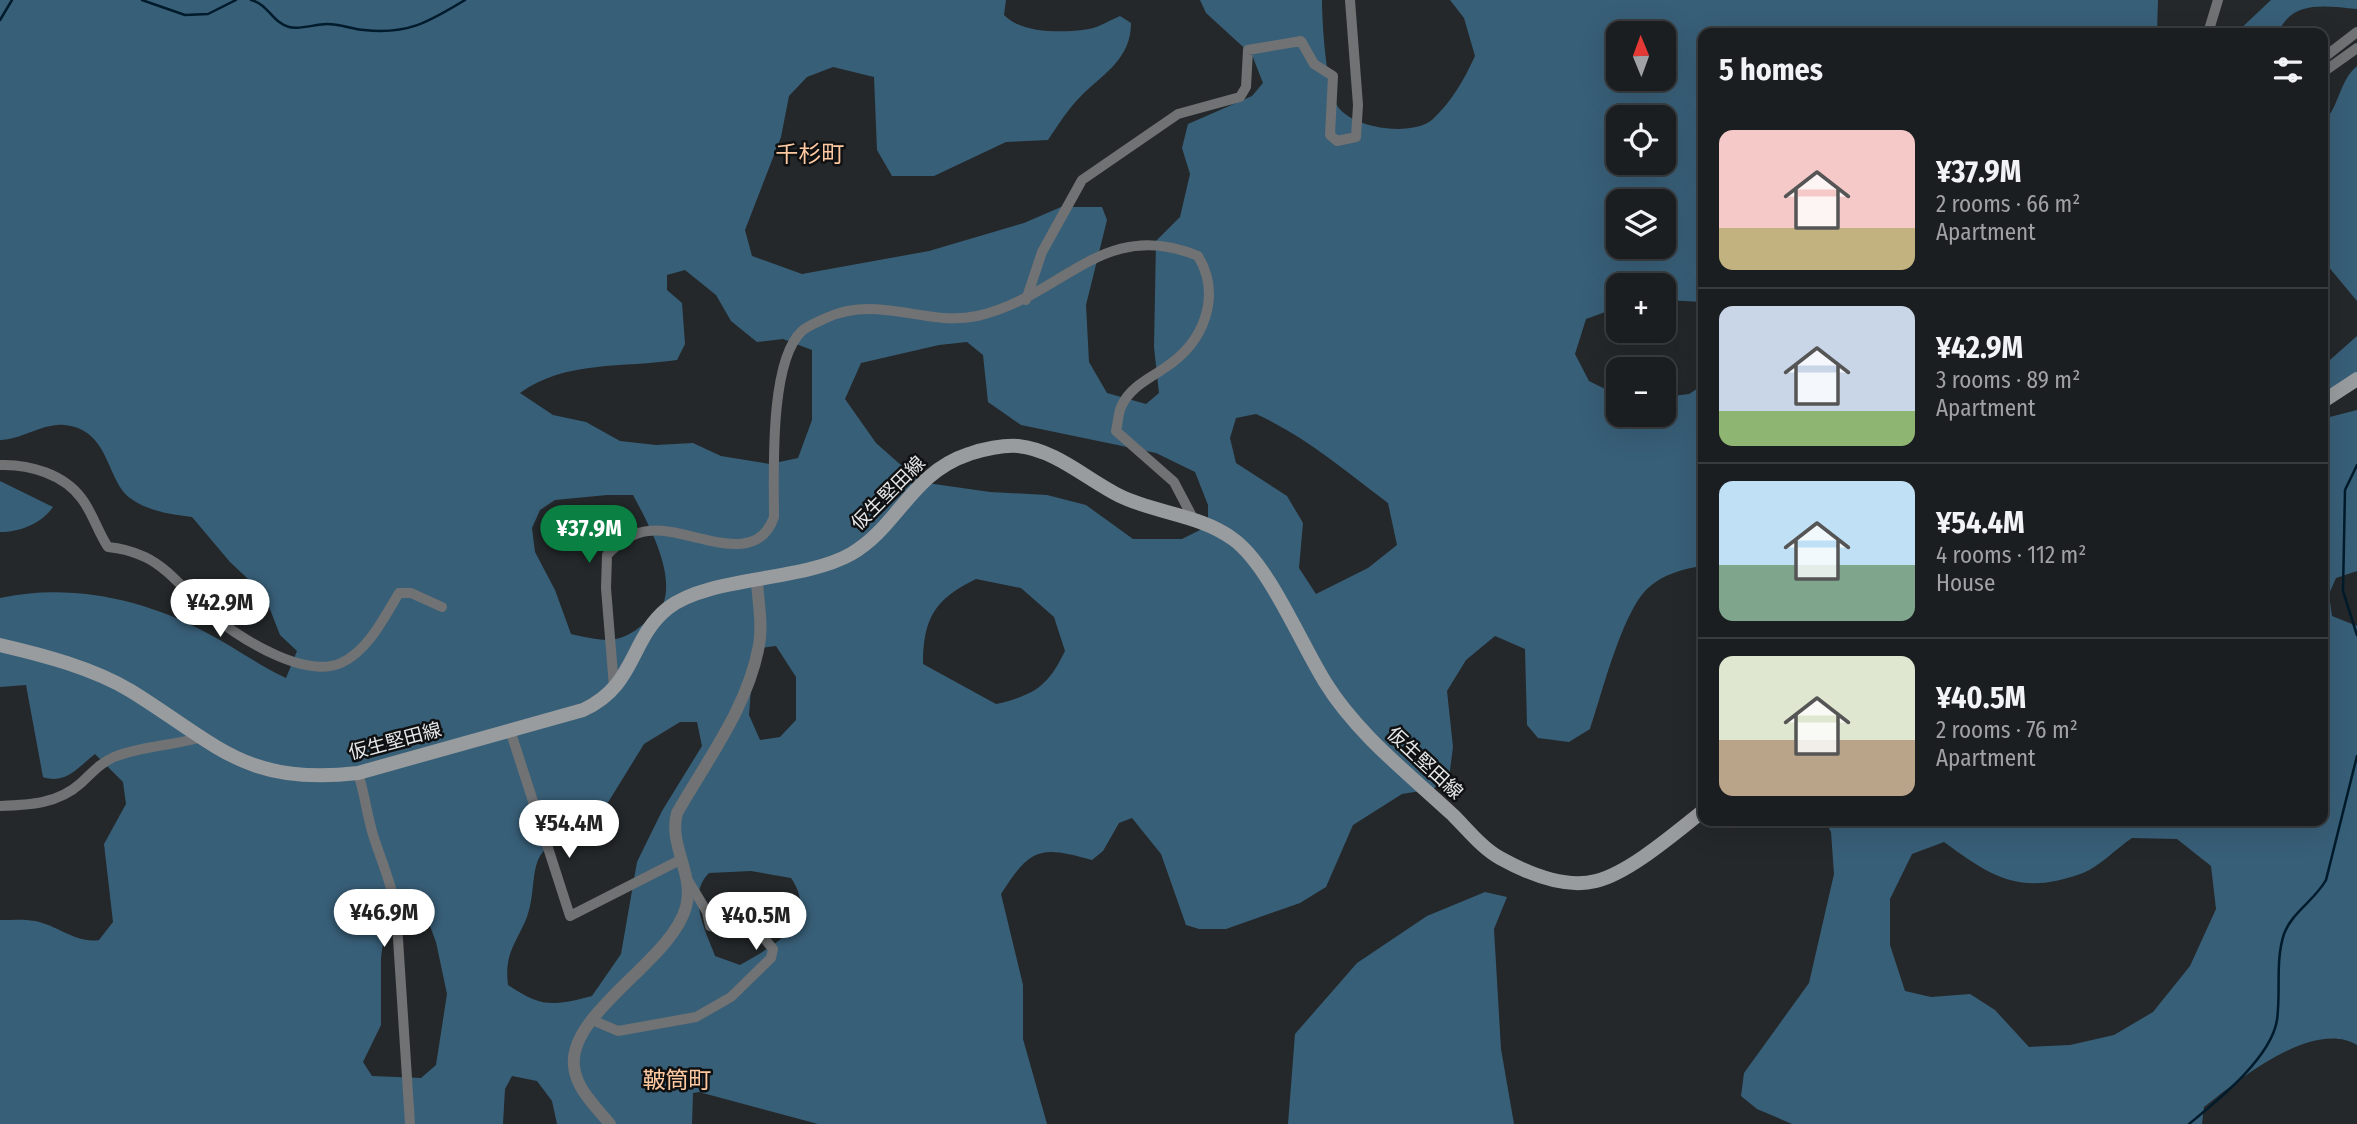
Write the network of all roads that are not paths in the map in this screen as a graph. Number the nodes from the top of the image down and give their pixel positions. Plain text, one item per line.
1 (1350, 0) edge
2 (2218, 0) edge
3 (2210, 28) edge
4 (2357, 32) edge
5 (2357, 48) edge
6 (2328, 54) edge
7 (2328, 69) edge
8 (1026, 300) junction
9 (2357, 379) edge
10 (2328, 398) edge
11 (0, 466) edge
12 (1195, 522) junction
13 (757, 581) junction
14 (442, 607) dead end
15 (0, 645) edge
16 (614, 691) junction
17 (510, 730) junction
18 (198, 738) junction
19 (358, 773) junction
20 (0, 806) edge
21 (1698, 815) edge
22 (682, 859) junction
23 (688, 881) junction
24 (592, 1020) junction
25 (410, 1124) edge
26 (610, 1124) edge

1 - 8 street
2 - 3 street
4 - 6 street
5 - 7 street
8 - 12 street
8 - 16 street
9 - 10 main road
11 - 14 street
12 - 13 main road, 仮生堅田線
12 - 21 main road, 仮生堅田線
13 - 16 main road, 仮生堅田線
13 - 22 street
15 - 18 main road, 仮生堅田線
16 - 17 main road, 仮生堅田線
17 - 19 main road, 仮生堅田線
17 - 22 street
18 - 19 main road, 仮生堅田線
18 - 20 street
19 - 25 street
22 - 23 street
23 - 24 street
23 - 24 street
24 - 26 street

